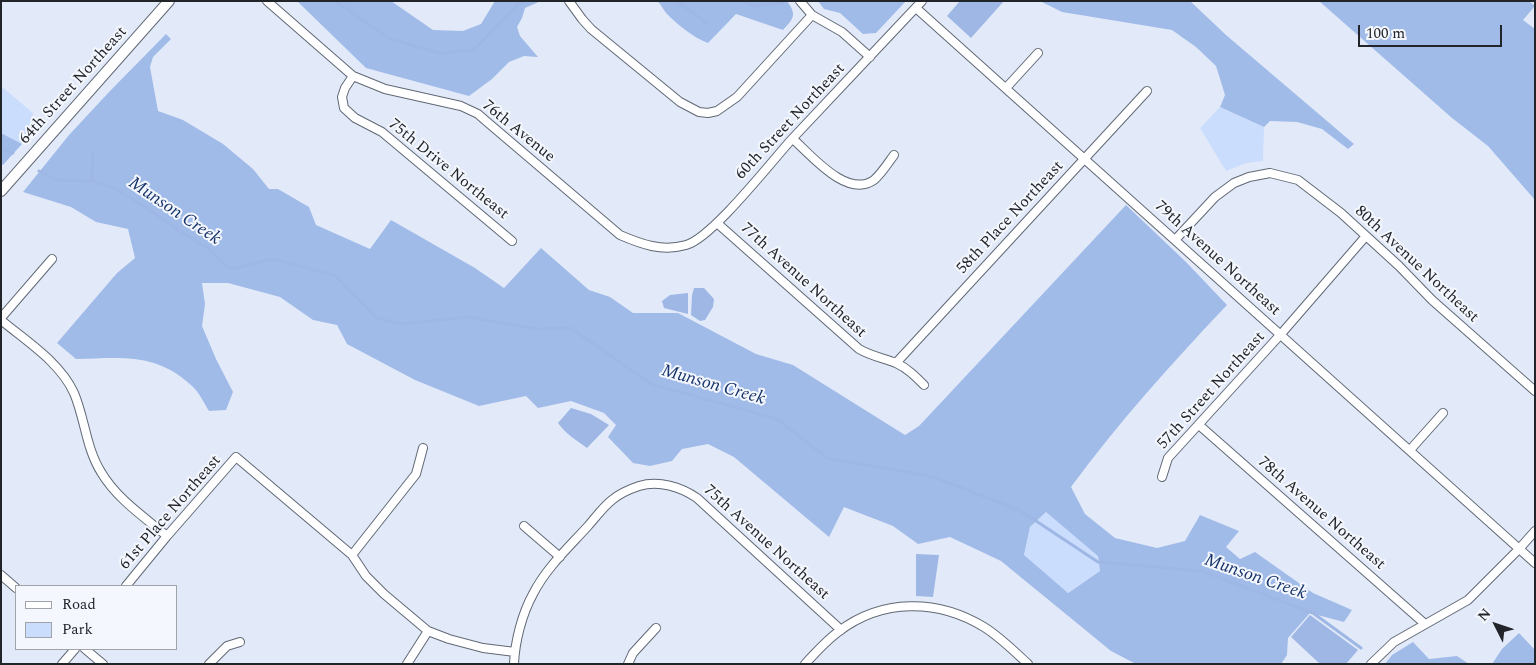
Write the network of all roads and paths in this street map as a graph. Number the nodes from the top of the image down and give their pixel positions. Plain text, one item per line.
1 (169, 1) edge
2 (267, 1) edge
3 (569, 1) edge
4 (800, 1) edge
5 (922, 1) edge
6 (916, 8) junction
7 (812, 15) junction
8 (1038, 53) dead end
9 (870, 57) junction
10 (353, 76) junction
11 (1006, 88) junction
12 (1146, 91) dead end
13 (793, 139) junction
14 (894, 155) dead end
15 (1085, 159) junction
16 (1, 191) edge
17 (717, 223) junction
18 (1366, 236) junction
19 (1175, 240) junction
20 (512, 241) dead end
21 (671, 248) joint
22 (52, 259) dead end
23 (1, 319) edge
24 (1281, 334) junction
25 (896, 363) junction
26 (924, 385) dead end
27 (1535, 391) edge
28 (1443, 412) dead end
29 (1199, 425) junction
30 (423, 448) dead end
31 (1410, 450) junction
32 (1162, 477) dead end
33 (524, 526) dead end
34 (1535, 531) edge
35 (167, 536) junction
36 (1519, 549) junction
37 (352, 555) junction
38 (560, 557) junction
39 (1535, 563) edge
40 (1, 575) edge
41 (127, 585) edge
42 (15, 587) edge
43 (1425, 624) junction
44 (656, 628) dead end
45 (841, 630) junction
46 (428, 631) junction
47 (240, 642) dead end
48 (74, 650) edge
49 (86, 650) edge
50 (515, 652) junction
51 (62, 664) edge
52 (103, 664) edge
53 (209, 664) edge
54 (407, 664) edge
55 (514, 664) edge
56 (628, 664) edge
57 (805, 664) edge
58 (1028, 664) edge
59 (1371, 664) edge

1 - 16 main road, 64th Street Northeast
2 - 10 street, 76th Avenue
3 - 7 street
4 - 7 street
5 - 6 street, 60th Street Northeast
6 - 9 street, 60th Street Northeast
6 - 11 street, 79th Avenue Northeast
7 - 9 street
8 - 11 street
9 - 13 street, 60th Street Northeast
10 - 20 street, 75th Drive Northeast
10 - 21 street, 76th Avenue
11 - 15 street, 79th Avenue Northeast
12 - 15 street, 58th Place Northeast
13 - 14 street
13 - 17 street, 60th Street Northeast
15 - 19 street, 79th Avenue Northeast
15 - 25 street, 58th Place Northeast
17 - 21 street, 60th Street Northeast
17 - 25 street, 77th Avenue Northeast
18 - 19 street, 80th Avenue Northeast
18 - 24 street, 57th Street Northeast
18 - 27 street, 80th Avenue Northeast
19 - 24 street, 79th Avenue Northeast
22 - 23 street
23 - 35 street
24 - 29 street, 57th Street Northeast
24 - 31 street, 79th Avenue Northeast
25 - 26 street, 77th Avenue Northeast
28 - 31 street
29 - 32 street, 57th Street Northeast
29 - 43 street, 78th Avenue Northeast
30 - 37 street
31 - 36 street, 79th Avenue Northeast
33 - 38 street
34 - 36 street
35 - 37 street, 61st Place Northeast
35 - 41 street, 61st Place Northeast
36 - 39 street, 79th Avenue Northeast
36 - 43 street
37 - 46 street
38 - 45 street, 75th Avenue Northeast
38 - 50 street, 75th Avenue Northeast
40 - 42 street
43 - 59 street
44 - 56 street
45 - 57 street
45 - 58 street
46 - 50 street
46 - 54 street
47 - 53 street
48 - 51 street
49 - 52 street
50 - 55 street, 75th Avenue Northeast

